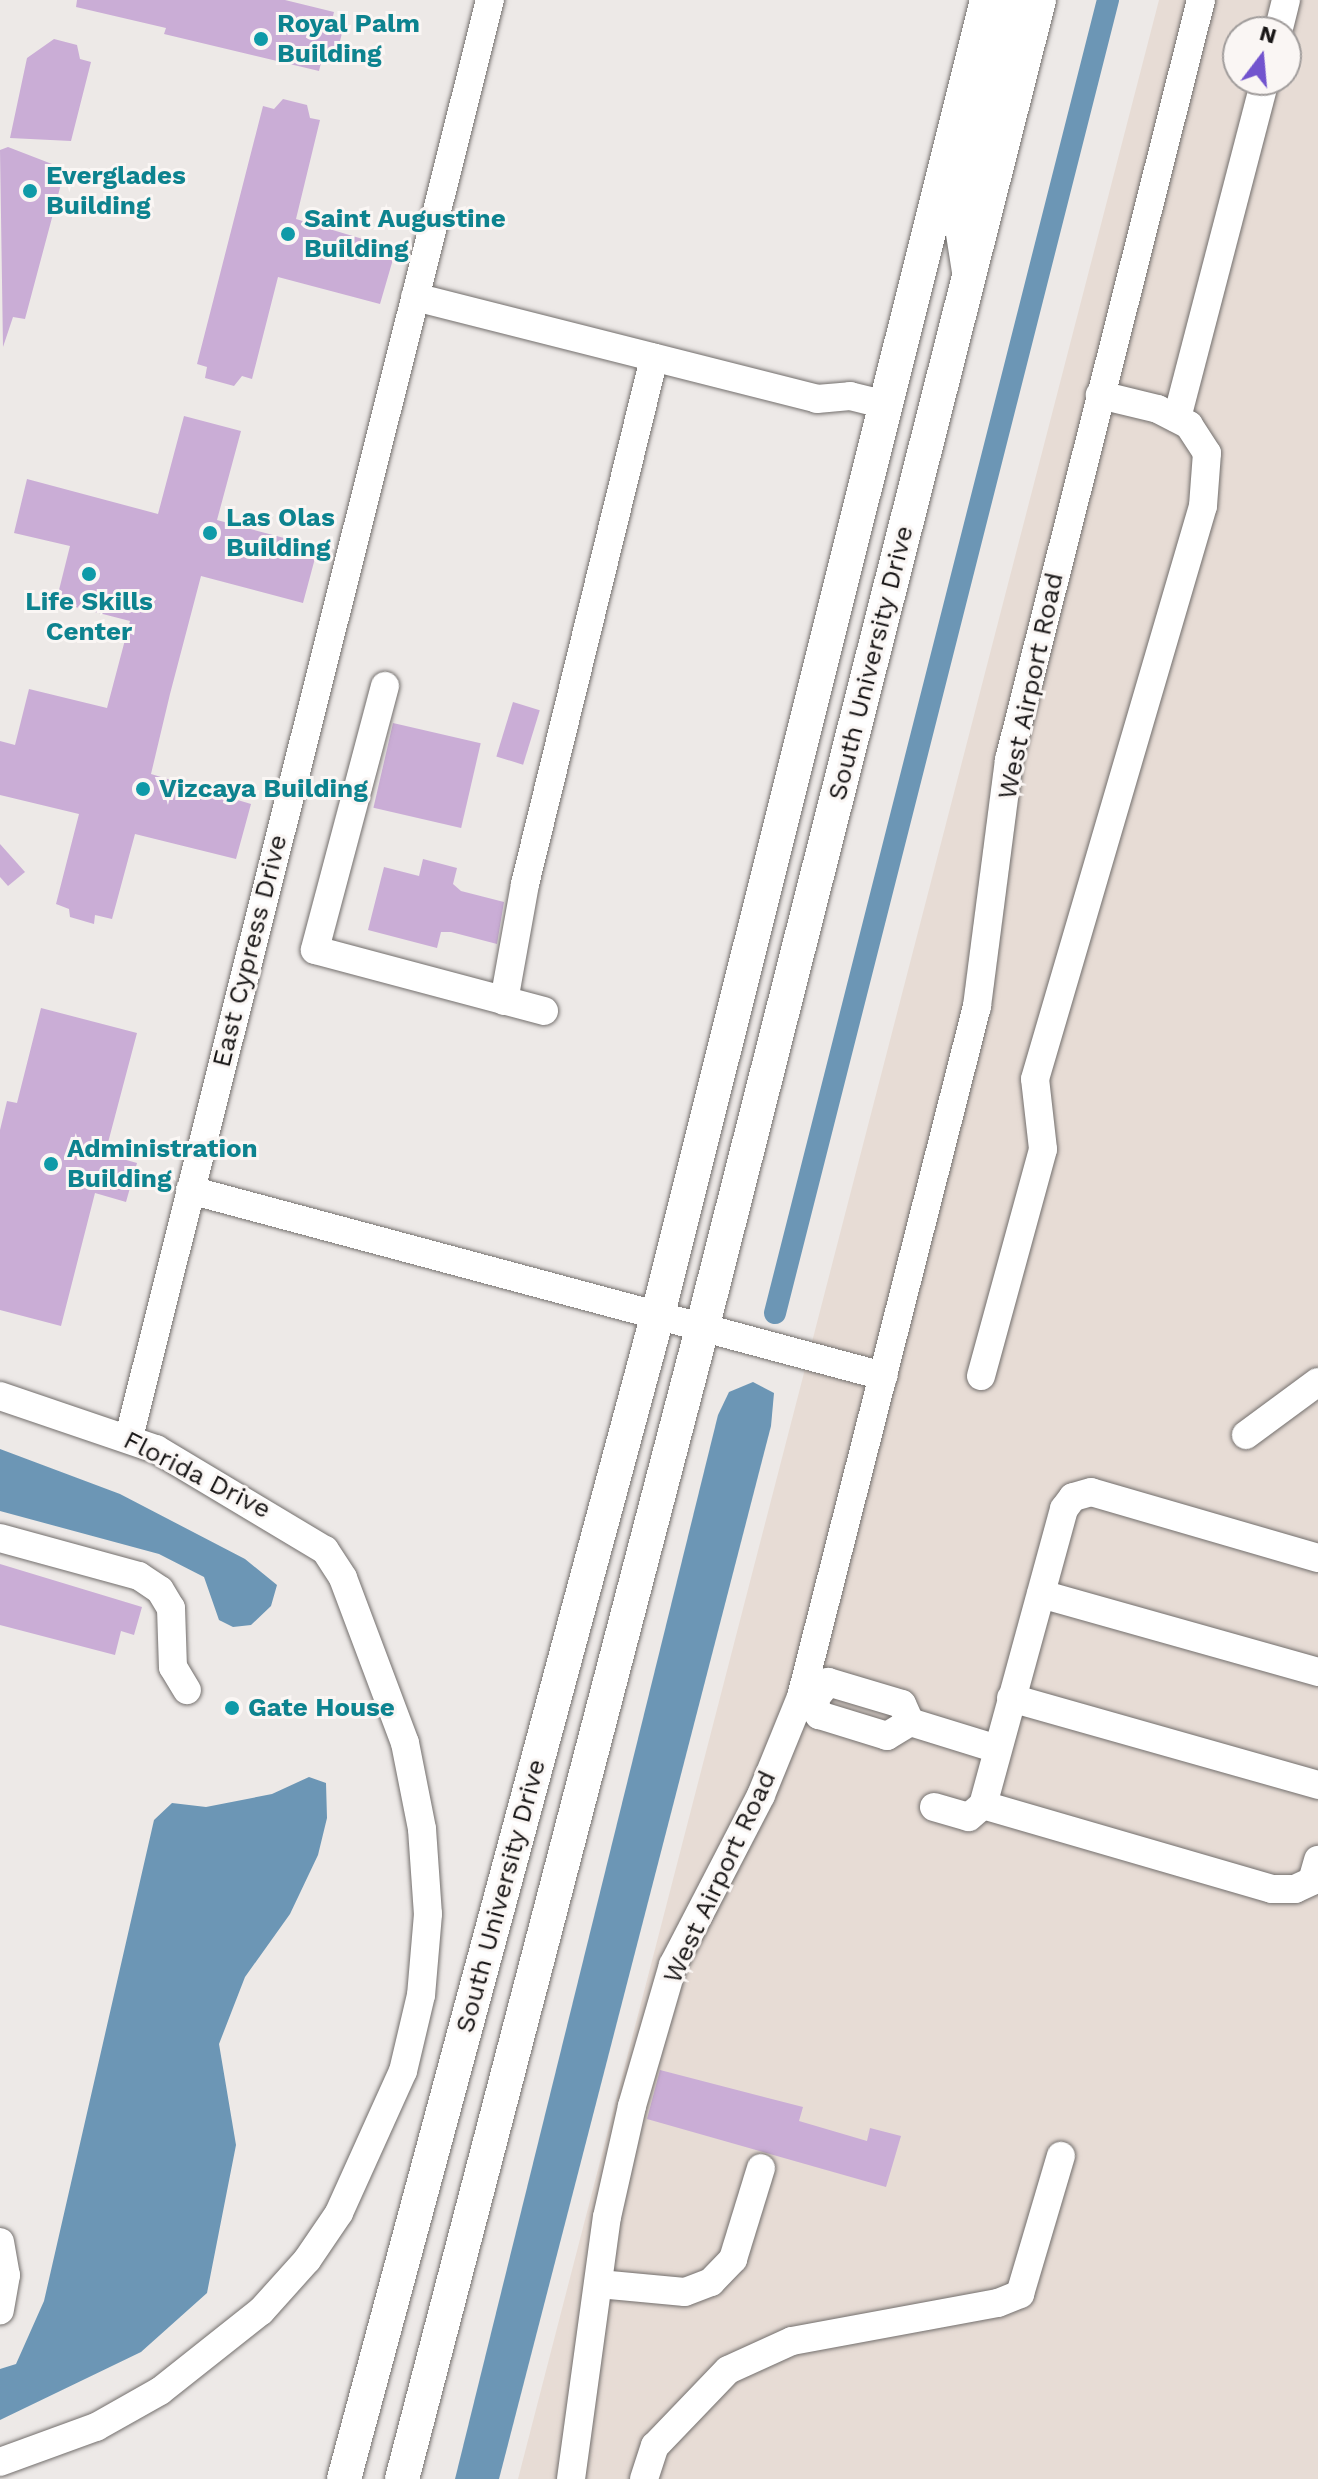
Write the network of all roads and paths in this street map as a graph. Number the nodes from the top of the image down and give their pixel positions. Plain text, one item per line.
1 (490, 0) edge
2 (987, 0) edge
3 (1016, 0) edge
4 (1039, 0) edge
5 (1201, 0) edge
6 (1261, 96) edge
7 (967, 282) junction
8 (415, 297) junction
9 (654, 358) junction
10 (1100, 395) junction
11 (886, 405) junction
12 (1177, 418) junction
13 (385, 686) dead end
14 (504, 1001) junction
15 (544, 1011) dead end
16 (190, 1190) junction
17 (658, 1314) junction
18 (703, 1325) junction
19 (883, 1376) junction
20 (981, 1376) dead end
21 (1318, 1382) edge
22 (0, 1396) edge
23 (1246, 1435) dead end
24 (129, 1437) junction
25 (0, 1538) edge
26 (1318, 1558) edge
27 (1041, 1594) junction
28 (1318, 1672) edge
29 (187, 1690) dead end
30 (808, 1698) junction
31 (1011, 1698) junction
32 (997, 1749) junction
33 (1318, 1785) edge
34 (983, 1805) junction
35 (934, 1807) dead end
36 (1318, 1860) edge
37 (1061, 2156) dead end
38 (761, 2168) dead end
39 (0, 2242) edge
40 (599, 2284) junction
41 (0, 2310) edge
42 (0, 2462) edge
43 (344, 2479) edge
44 (402, 2479) edge
45 (571, 2479) edge
46 (644, 2479) edge

1 - 8 street, East Cypress Drive
2 - 11 main road, South University Drive
3 - 7 street
4 - 7 main road, South University Drive
5 - 10 street, West Airport Road
6 - 12 street
7 - 18 main road, South University Drive
8 - 9 street
8 - 16 street, East Cypress Drive
9 - 11 street
9 - 14 street
10 - 12 street
10 - 19 street, West Airport Road
11 - 17 main road, South University Drive
12 - 20 street
13 - 14 street
14 - 15 street
16 - 17 street
16 - 24 street, East Cypress Drive
17 - 18 street
17 - 43 main road, South University Drive
18 - 19 street
18 - 44 main road, South University Drive
19 - 30 street, West Airport Road
21 - 23 street
22 - 24 street, Florida Drive
24 - 42 street, Florida Drive
25 - 29 street
26 - 27 street
27 - 28 street
27 - 31 street
30 - 32 street
30 - 40 street, West Airport Road
31 - 32 street
31 - 33 street
32 - 34 street
34 - 35 street
34 - 36 street
37 - 46 street
38 - 40 street
39 - 41 street
40 - 45 street, West Airport Road

